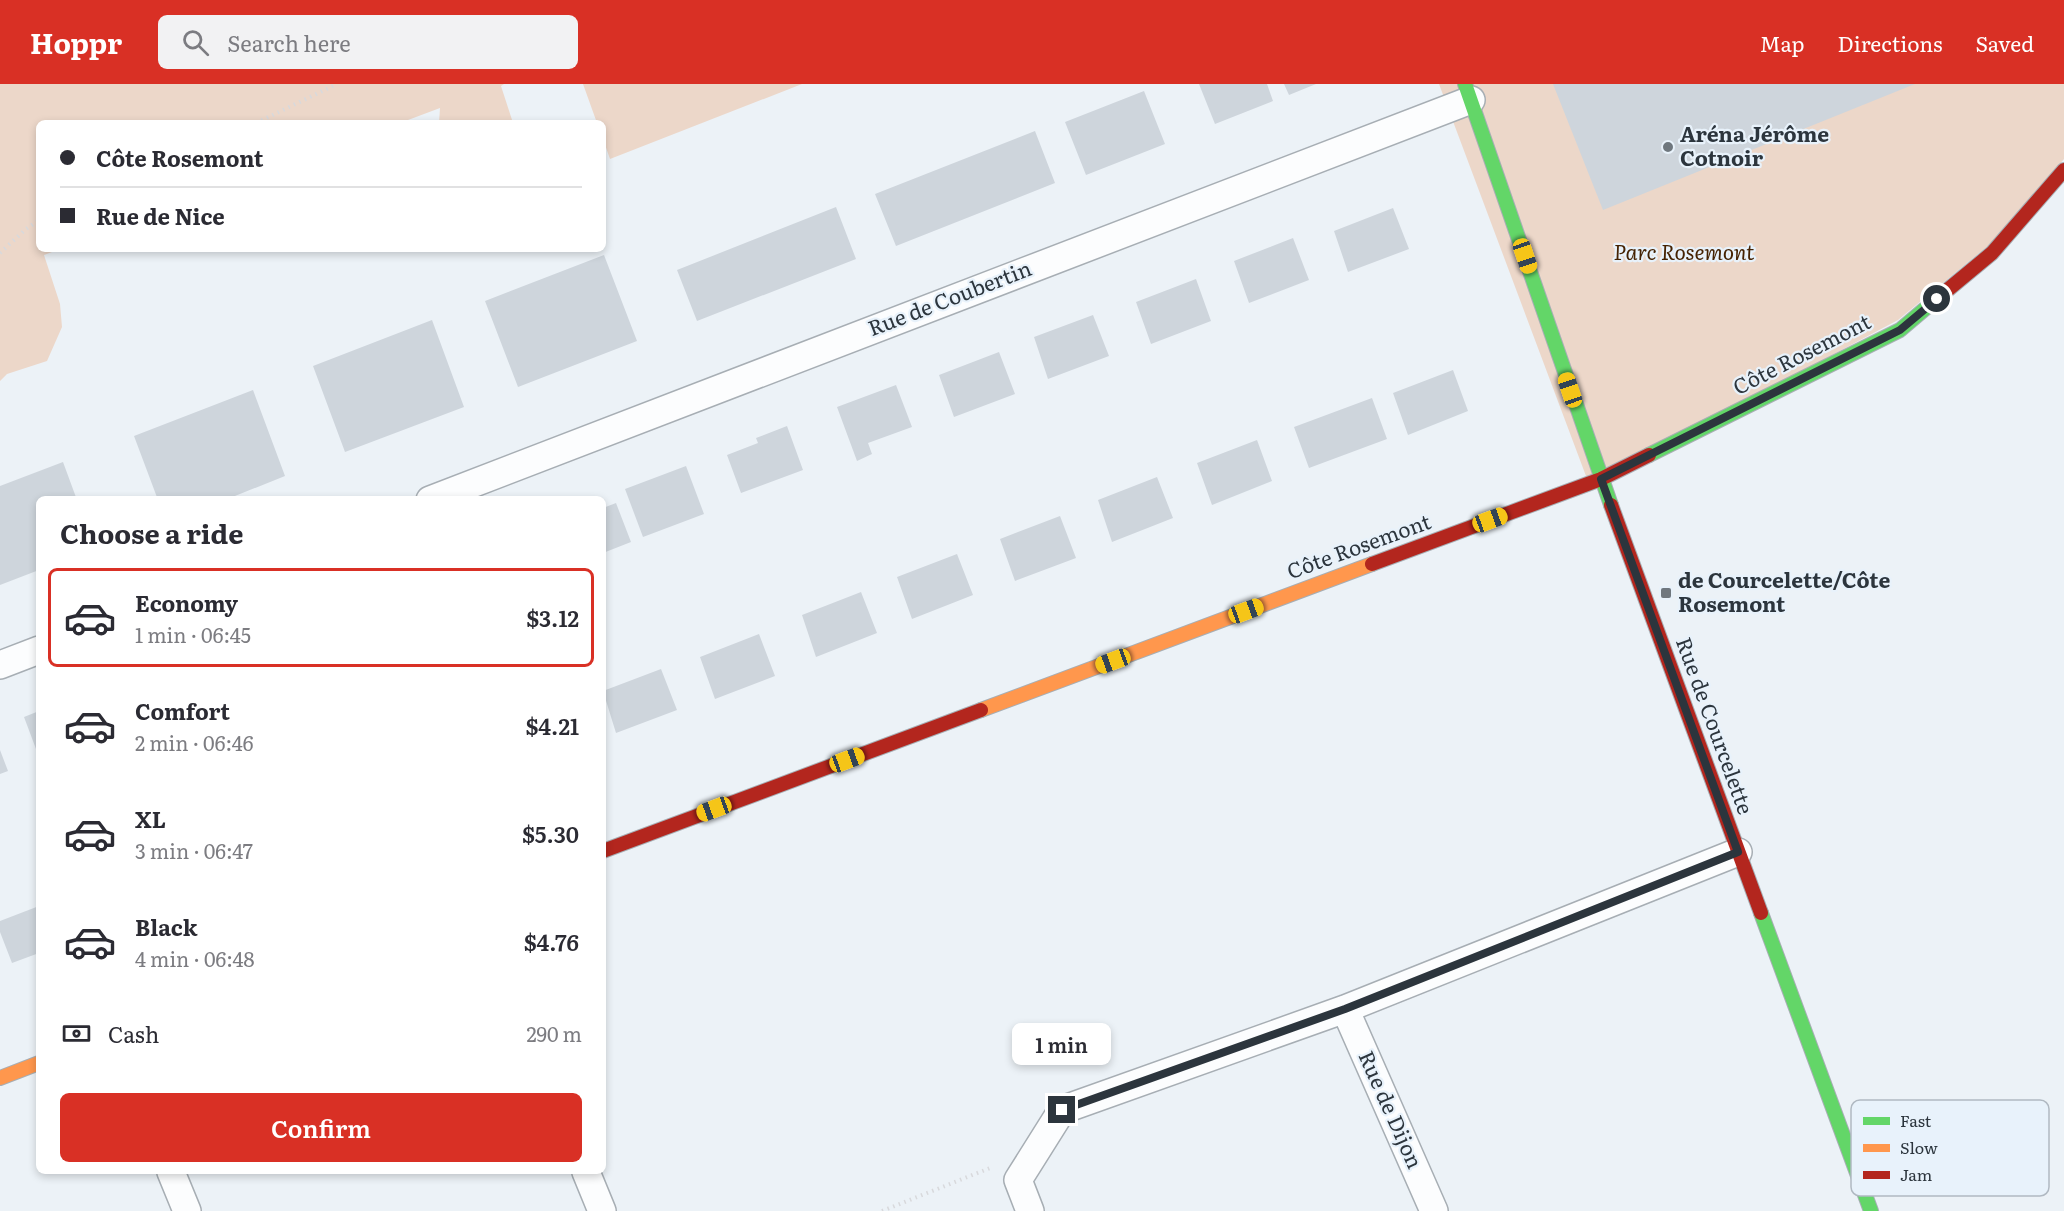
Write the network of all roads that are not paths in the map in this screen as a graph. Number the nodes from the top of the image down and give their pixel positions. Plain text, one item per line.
1 (1468, 92) edge
2 (2064, 171) edge
3 (1601, 479) junction
4 (440, 496) edge
5 (36, 651) edge
6 (0, 665) edge
7 (606, 850) edge
8 (1738, 852) junction
9 (1345, 1009) junction
10 (36, 1064) edge
11 (0, 1078) edge
12 (1851, 1157) edge
13 (172, 1174) edge
14 (587, 1174) edge
15 (1865, 1196) edge
16 (187, 1211) edge
17 (602, 1211) edge
18 (1030, 1211) edge
19 (1434, 1211) edge
20 (1871, 1211) edge

1 - 3 street, Rue de Courcelette
1 - 4 street, Rue de Coubertin
2 - 3 street, Côte Rosemont
3 - 7 street, Côte Rosemont
3 - 8 street, Rue de Courcelette
5 - 6 street
8 - 9 street
8 - 12 street, Rue de Courcelette
9 - 18 street
9 - 19 street, Rue de Dijon
10 - 11 street
13 - 16 street
14 - 17 street
15 - 20 street, Rue de Courcelette

